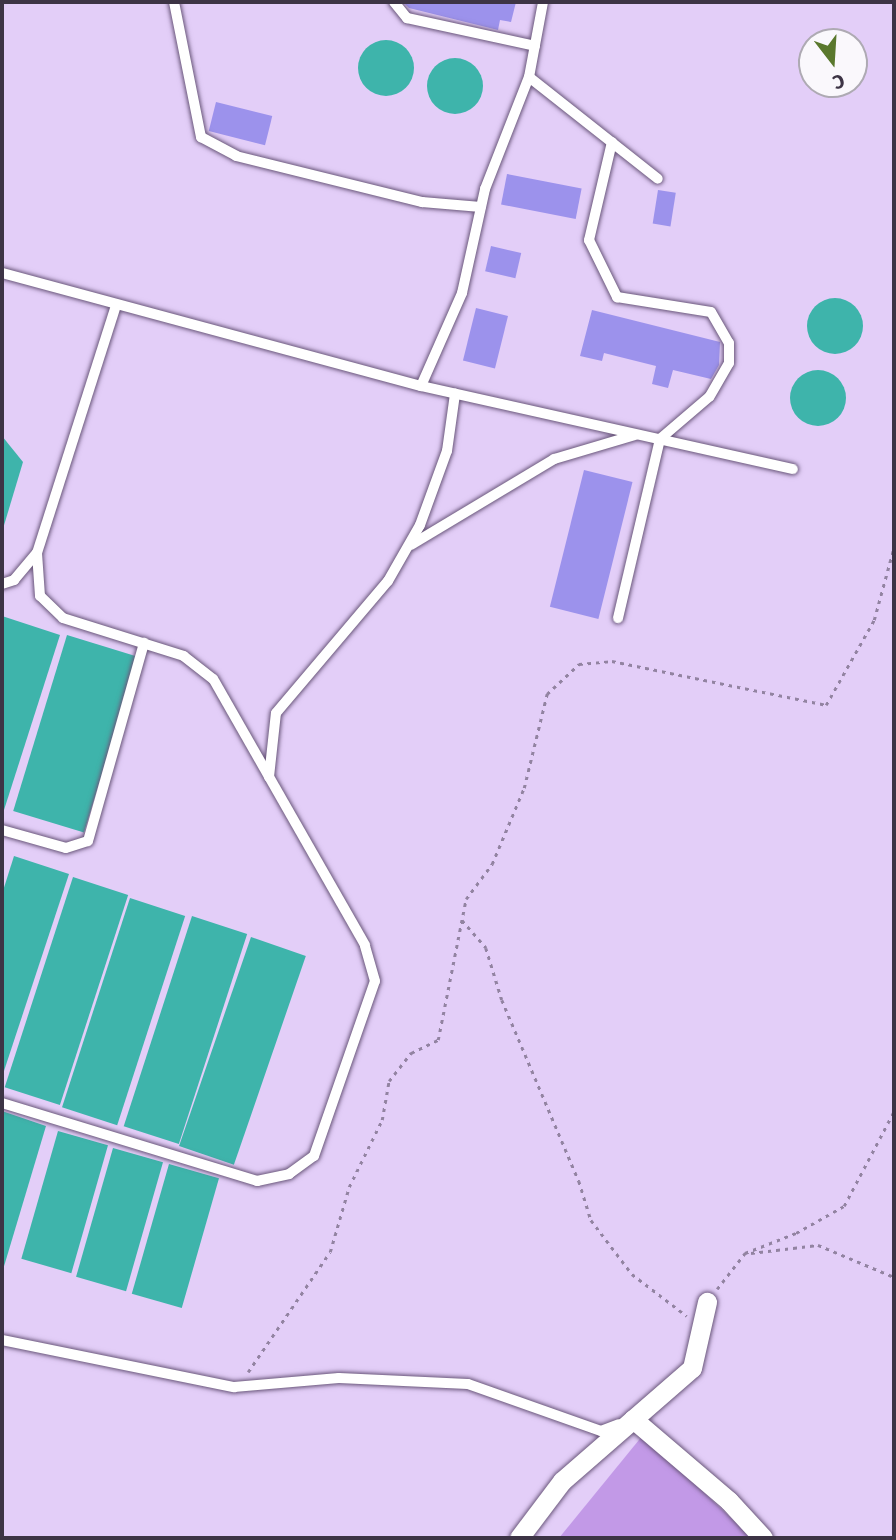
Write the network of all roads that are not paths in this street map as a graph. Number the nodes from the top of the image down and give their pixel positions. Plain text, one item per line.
1 (174, 2) edge
2 (394, 2) edge
3 (543, 2) edge
4 (535, 46) junction
5 (529, 77) junction
6 (612, 142) junction
7 (658, 179) dead end
8 (481, 207) junction
9 (2, 273) edge
10 (116, 305) junction
11 (421, 386) junction
12 (455, 394) junction
13 (636, 434) junction
14 (660, 439) junction
15 (793, 469) dead end
16 (407, 547) junction
17 (37, 553) junction
18 (2, 584) edge
19 (618, 618) dead end
20 (144, 643) junction
21 (269, 778) junction
22 (2, 830) edge
23 (2, 1103) edge
24 (707, 1302) road end
25 (2, 1340) edge
26 (633, 1419) junction
27 (519, 1538) edge
28 (763, 1538) edge

1 - 8 lane
2 - 4 lane
3 - 4 lane
4 - 5 lane
5 - 6 lane
5 - 8 lane
6 - 7 lane
6 - 14 lane
8 - 11 lane
9 - 10 lane
10 - 11 lane
10 - 17 lane
11 - 12 lane
12 - 13 lane
12 - 16 lane
13 - 14 lane
13 - 16 lane
14 - 15 lane
14 - 19 lane
16 - 21 lane
17 - 18 lane
17 - 20 lane
20 - 21 lane
20 - 22 lane
21 - 23 lane
24 - 26 street
25 - 26 lane
26 - 27 street
26 - 28 street

